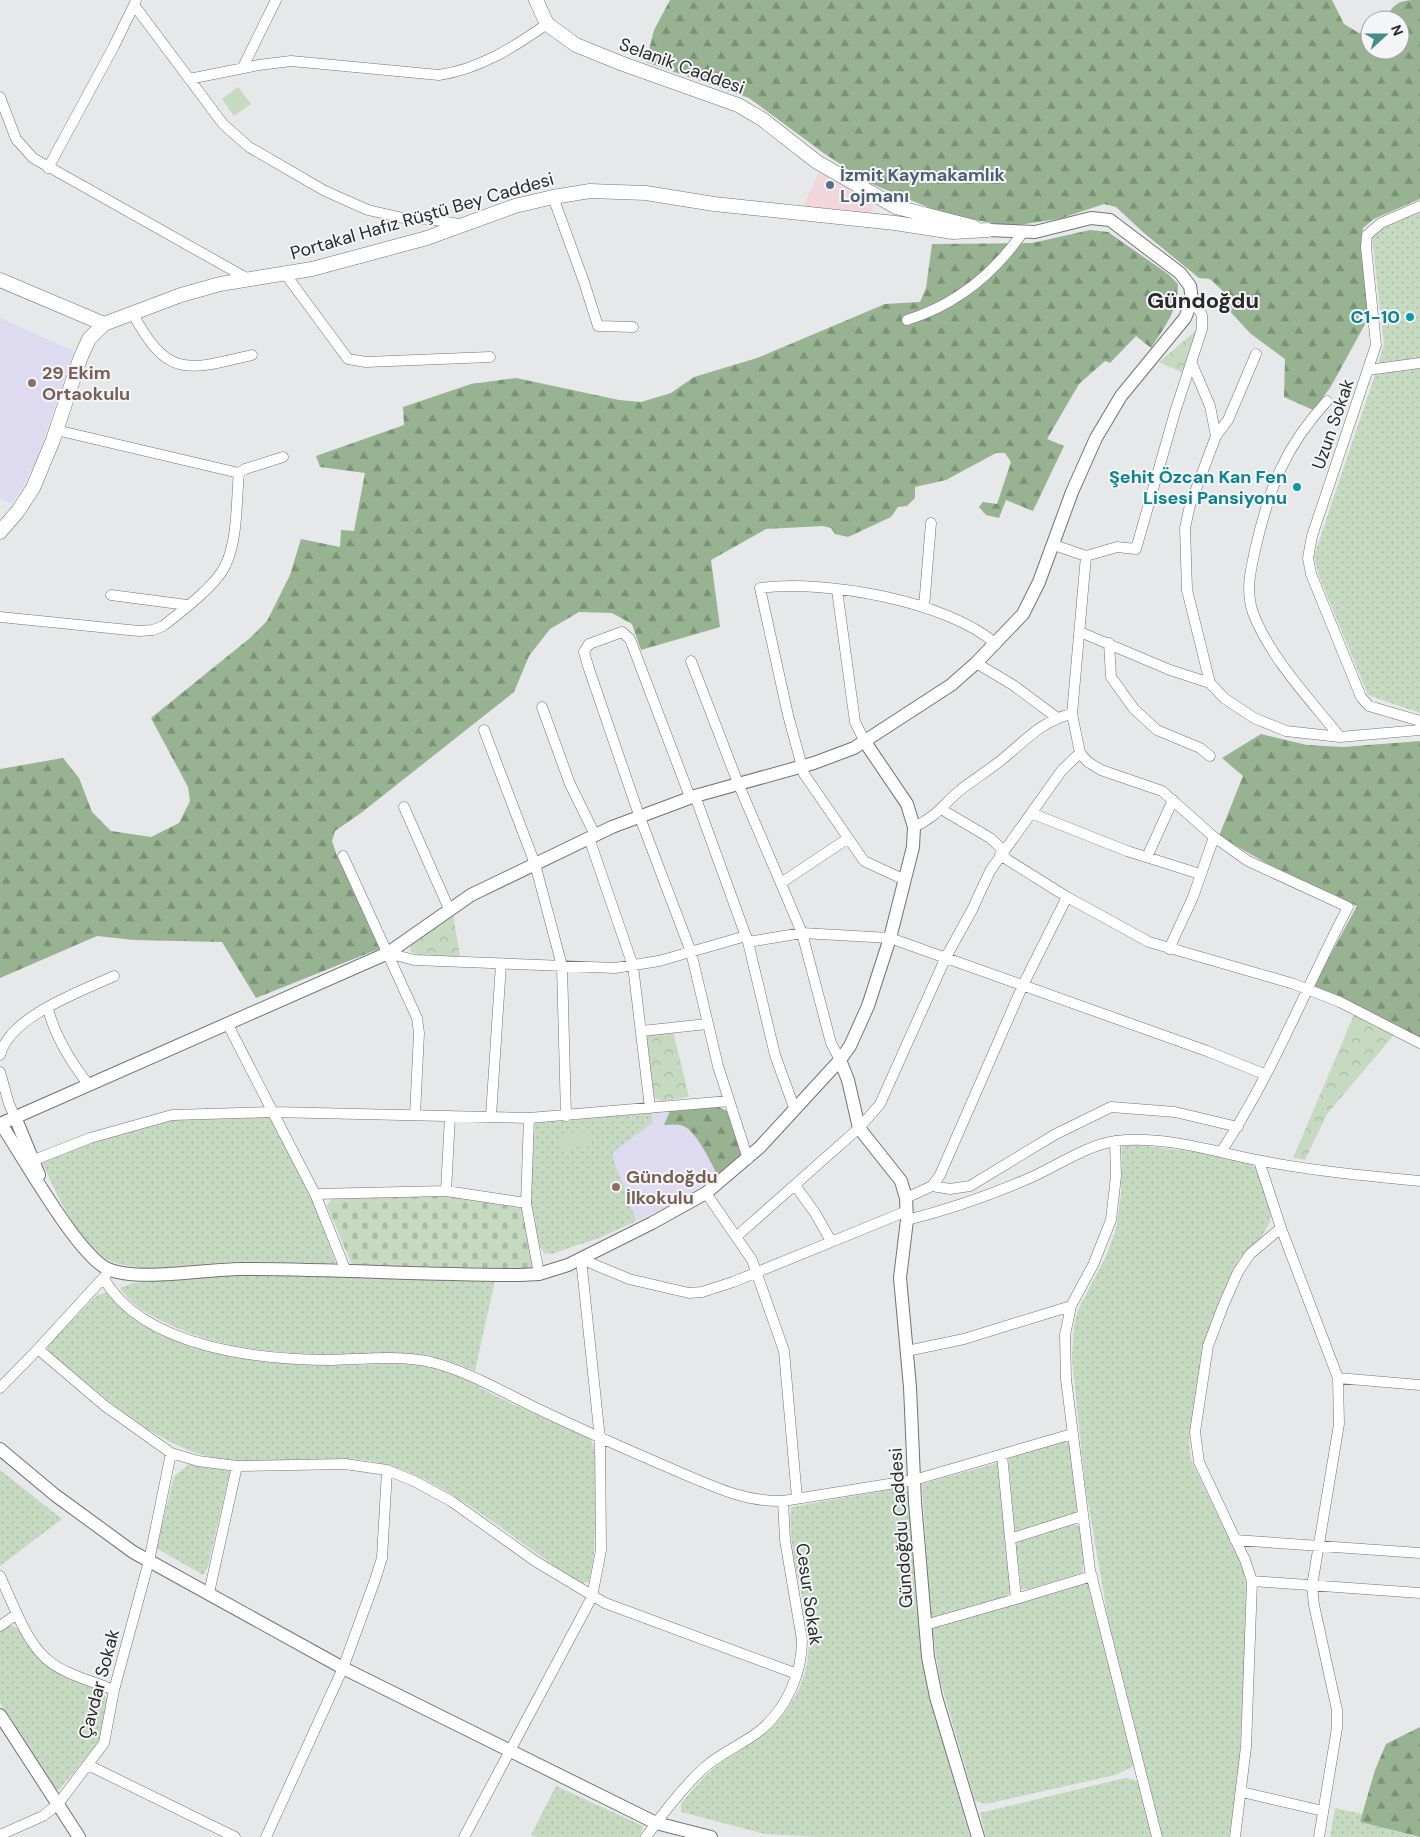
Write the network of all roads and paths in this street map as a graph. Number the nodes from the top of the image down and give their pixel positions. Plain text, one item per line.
1 (276, 0) edge
2 (536, 0) edge
3 (135, 2) edge
4 (547, 24) junction
5 (243, 68) junction
6 (189, 79) junction
7 (0, 97) edge
8 (48, 168) junction
9 (553, 197) junction
10 (1420, 206) edge
11 (464, 225) junction
12 (988, 230) junction
13 (1023, 232) junction
14 (286, 275) junction
15 (0, 280) edge
16 (250, 280) junction
17 (1192, 300) junction
18 (132, 312) junction
19 (907, 320) dead end
20 (104, 324) junction
21 (633, 327) dead end
22 (1256, 354) dead end
23 (252, 355) dead end
24 (490, 357) dead end
25 (1420, 363) edge
26 (1192, 364) junction
27 (1368, 370) junction
28 (1327, 401) dead end
29 (56, 430) junction
30 (1216, 436) junction
31 (283, 457) dead end
32 (239, 473) junction
33 (931, 523) dead end
34 (0, 532) edge
35 (1054, 545) junction
36 (1086, 556) junction
37 (837, 590) junction
38 (111, 595) dead end
39 (188, 605) junction
40 (924, 607) junction
41 (0, 617) edge
42 (1080, 632) junction
43 (1109, 643) junction
44 (996, 644) junction
45 (691, 661) dead end
46 (976, 663) junction
47 (1210, 683) junction
48 (542, 707) dead end
49 (1072, 714) junction
50 (1056, 717) junction
51 (1420, 721) edge
52 (484, 730) dead end
53 (1420, 730) edge
54 (1340, 737) junction
55 (865, 742) junction
56 (1080, 753) junction
57 (1210, 756) dead end
58 (802, 766) junction
59 (738, 783) junction
60 (692, 796) junction
61 (1174, 800) junction
62 (404, 807) dead end
63 (941, 809) junction
64 (1031, 813) junction
65 (639, 816) junction
66 (914, 827) junction
67 (592, 837) junction
68 (1214, 837) junction
69 (847, 839) junction
70 (1002, 853) junction
71 (343, 856) dead end
72 (1147, 857) junction
73 (535, 864) junction
74 (1200, 874) junction
75 (905, 880) junction
76 (781, 883) junction
77 (1067, 897) junction
78 (449, 909) junction
79 (802, 933) junction
80 (890, 938) junction
81 (747, 939) junction
82 (1169, 949) junction
83 (388, 952) junction
84 (691, 952) junction
85 (946, 957) junction
86 (501, 964) junction
87 (562, 966) junction
88 (633, 966) junction
89 (114, 976) dead end
90 (1023, 984) junction
91 (1307, 989) junction
92 (48, 1009) junction
93 (226, 1023) junction
94 (707, 1024) junction
95 (642, 1031) junction
96 (1420, 1043) edge
97 (0, 1051) edge
98 (840, 1060) junction
99 (0, 1072) edge
100 (1264, 1074) junction
101 (88, 1084) junction
102 (729, 1101) junction
103 (650, 1108) junction
104 (795, 1110) junction
105 (272, 1112) junction
106 (415, 1115) junction
107 (450, 1116) junction
108 (491, 1116) junction
109 (566, 1116) junction
110 (15, 1118) junction
111 (528, 1118) junction
112 (0, 1124) edge
113 (1238, 1127) junction
114 (859, 1128) junction
115 (1115, 1141) junction
116 (0, 1142) edge
117 (20, 1152) junction
118 (1221, 1152) junction
119 (748, 1159) junction
120 (34, 1160) junction
121 (1259, 1161) junction
122 (1420, 1181) edge
123 (795, 1185) junction
124 (932, 1186) junction
125 (44, 1190) junction
126 (446, 1191) junction
127 (706, 1193) junction
128 (315, 1194) junction
129 (526, 1203) junction
130 (907, 1209) junction
131 (1281, 1228) junction
132 (737, 1236) junction
133 (831, 1241) junction
134 (581, 1259) junction
135 (346, 1271) junction
136 (757, 1272) junction
137 (106, 1274) junction
138 (539, 1274) junction
139 (1071, 1306) junction
140 (38, 1349) junction
141 (907, 1351) junction
142 (1338, 1378) junction
143 (1420, 1383) edge
144 (0, 1388) edge
145 (1072, 1434) junction
146 (600, 1439) junction
147 (0, 1449) edge
148 (171, 1452) junction
149 (1002, 1455) junction
150 (237, 1466) junction
151 (387, 1470) junction
152 (914, 1480) junction
153 (796, 1498) junction
154 (783, 1501) junction
155 (1082, 1516) junction
156 (1010, 1539) junction
157 (1235, 1540) junction
158 (1319, 1546) junction
159 (1420, 1553) edge
160 (149, 1561) junction
161 (0, 1576) edge
162 (1092, 1576) junction
163 (1252, 1581) junction
164 (1312, 1586) junction
165 (209, 1593) junction
166 (1420, 1593) edge
167 (592, 1597) junction
168 (1016, 1599) junction
169 (17, 1614) junction
170 (925, 1625) junction
171 (0, 1626) edge
172 (343, 1668) junction
173 (797, 1674) junction
174 (114, 1690) junction
175 (0, 1715) edge
176 (511, 1751) junction
177 (88, 1765) junction
178 (1242, 1792) junction
179 (58, 1804) junction
180 (1323, 1811) junction
181 (656, 1823) junction
182 (0, 1835) edge
183 (79, 1837) edge
184 (235, 1837) edge
185 (266, 1837) edge
186 (464, 1837) edge
187 (646, 1837) edge
188 (710, 1837) edge
189 (978, 1837) edge
190 (1157, 1837) edge
191 (1236, 1837) edge
192 (1319, 1837) edge

1 - 5 street
2 - 4 main road
3 - 6 street
3 - 8 street
4 - 5 street
4 - 12 main road, Selanik Caddesi
5 - 6 street
6 - 11 street
7 - 8 street
8 - 16 street
9 - 11 main road, Portakal Hafız Rüştü Bey Caddesi
9 - 12 main road, Portakal Hafız Rüştü Bey Caddesi
9 - 21 street
10 - 27 street, Uzun Sokak
11 - 14 main road, Portakal Hafız Rüştü Bey Caddesi
12 - 13 street
13 - 17 street
13 - 19 street
14 - 16 main road, Portakal Hafız Rüştü Bey Caddesi
14 - 24 street
15 - 20 main road
16 - 18 main road, Portakal Hafız Rüştü Bey Caddesi
17 - 26 street
17 - 35 street
18 - 20 main road, Portakal Hafız Rüştü Bey Caddesi
18 - 23 street
20 - 29 main road
22 - 30 street
25 - 27 street
26 - 30 street
26 - 36 street
27 - 51 street, Uzun Sokak
28 - 54 street
29 - 32 street
29 - 34 main road
30 - 47 street
31 - 32 street
32 - 39 street
33 - 40 street
35 - 36 street
35 - 44 street
36 - 42 street
37 - 40 street
37 - 55 street
37 - 58 street
38 - 39 street
39 - 41 street
40 - 44 street
42 - 43 street
42 - 49 street
43 - 47 street
43 - 57 street
44 - 46 street
45 - 59 street
46 - 50 street
46 - 55 street
47 - 54 street
48 - 67 street
49 - 50 street
49 - 56 street
50 - 63 street
52 - 73 street
53 - 54 street
55 - 58 street
55 - 66 street
56 - 61 street
56 - 64 street
58 - 59 street
58 - 69 street
59 - 60 street
59 - 76 street
60 - 65 street
60 - 65 street
60 - 81 street
61 - 68 street
61 - 72 street
62 - 78 street
63 - 66 street
63 - 70 street
64 - 70 street
64 - 72 street
65 - 67 street
65 - 84 street
66 - 75 street
67 - 73 street
67 - 88 street
68 - 74 street
68 - 91 street
69 - 75 street
69 - 76 street
70 - 77 street
70 - 85 street
71 - 83 street
72 - 74 street
73 - 78 street
73 - 87 street
74 - 82 street
75 - 80 street
76 - 79 street
77 - 82 street
77 - 90 street
78 - 83 street
79 - 80 street
79 - 81 street
79 - 98 street
80 - 85 street
80 - 98 street
81 - 84 street
81 - 104 street
82 - 91 street
83 - 86 street
83 - 93 street
83 - 106 street
84 - 88 street
84 - 94 street
85 - 90 street
85 - 114 street
86 - 87 street
86 - 108 street
87 - 88 street
87 - 109 street
88 - 95 street
89 - 92 street
90 - 100 street
90 - 124 street
91 - 96 street
91 - 100 street
92 - 97 street
92 - 101 street
93 - 101 street
93 - 105 street
94 - 95 street
94 - 102 street
95 - 103 street
98 - 104 street
98 - 114 street
99 - 110 street
100 - 113 street
101 - 110 street
102 - 103 street
102 - 119 street
103 - 109 street
104 - 119 street
105 - 106 street
105 - 120 street
105 - 128 street
106 - 107 street
107 - 108 street
107 - 126 street
108 - 111 street
109 - 111 street
110 - 112 street
110 - 120 street
111 - 129 street
112 - 117 street
113 - 118 street
113 - 124 street
114 - 123 street
114 - 130 street
115 - 118 street
115 - 130 street
115 - 139 street
116 - 117 street
117 - 125 street
118 - 121 street
119 - 127 street
120 - 125 street
121 - 122 street
121 - 131 street
123 - 132 street
123 - 133 street
124 - 130 street
125 - 137 street
126 - 128 street
126 - 129 street
127 - 132 street
127 - 134 street
128 - 135 street
129 - 138 street
130 - 133 street
130 - 141 street, Gündoğdu Caddesi
131 - 142 street
131 - 157 street
132 - 136 street
133 - 136 street
134 - 136 street
134 - 138 street
134 - 146 street
135 - 137 street
135 - 138 street
136 - 153 street
137 - 140 street
137 - 146 street
139 - 141 street
139 - 145 street
140 - 144 street
140 - 148 street
141 - 152 street, Gündoğdu Caddesi
142 - 143 street
142 - 158 street
145 - 149 street
145 - 155 street
146 - 154 street
146 - 167 street
147 - 160 street
148 - 150 street
148 - 160 street, Çavdar Sokak
149 - 152 street
149 - 156 street
150 - 151 street
150 - 165 street
151 - 167 street
151 - 172 street
152 - 153 street
152 - 170 street, Gündoğdu Caddesi
153 - 154 street
154 - 173 street, Cesur Sokak
155 - 156 street
155 - 162 street
156 - 168 street
157 - 158 street
157 - 163 street
158 - 159 street
158 - 164 street
160 - 165 street
160 - 174 street, Çavdar Sokak
161 - 169 street
162 - 168 street
162 - 190 street
163 - 164 street
163 - 178 street
164 - 166 street
164 - 180 street
165 - 172 street
167 - 173 street
167 - 176 street
168 - 170 street
169 - 171 street
169 - 174 street
170 - 189 street, Gündoğdu Caddesi
172 - 176 street
172 - 185 street
173 - 181 street, Cesur Sokak
174 - 177 street, Çavdar Sokak
175 - 179 street
176 - 181 street
176 - 186 street
177 - 179 street, Çavdar Sokak
177 - 184 street
178 - 180 street
178 - 191 street
179 - 182 street, Çavdar Sokak
179 - 183 street
180 - 192 street
181 - 187 street, Cesur Sokak
181 - 188 street

